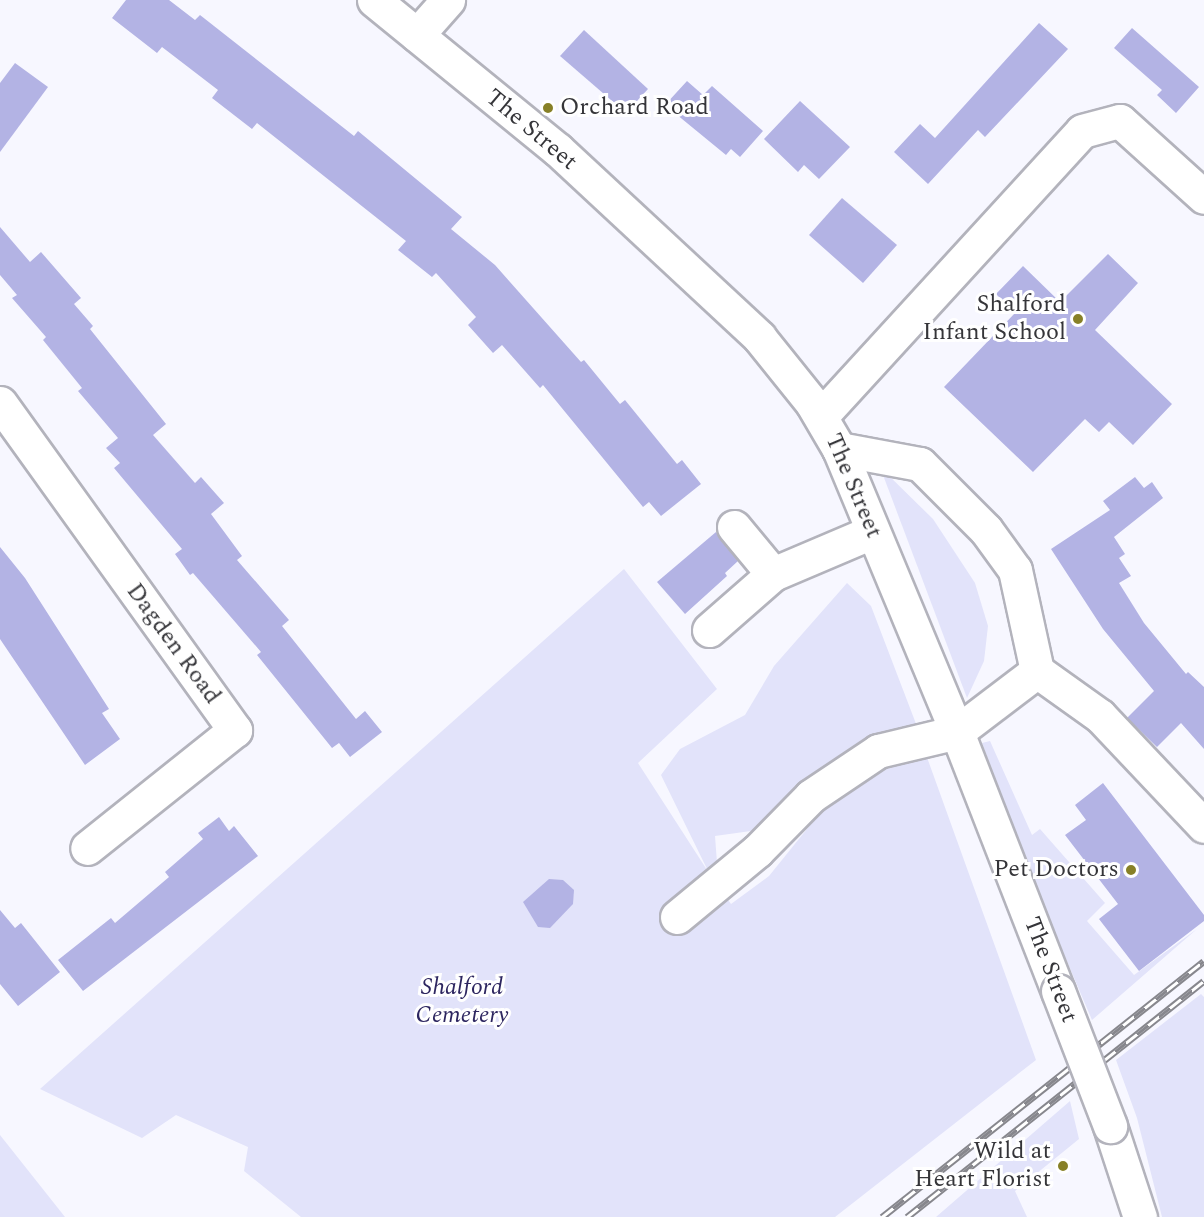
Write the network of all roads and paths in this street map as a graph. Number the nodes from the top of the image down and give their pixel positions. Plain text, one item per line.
1 (374, 0) edge
2 (448, 0) edge
3 (417, 35) junction
4 (1204, 197) edge
5 (0, 404) edge
6 (821, 416) junction
7 (839, 449) junction
8 (734, 527) dead end
9 (872, 532) junction
10 (773, 573) junction
11 (709, 630) dead end
12 (1037, 671) junction
13 (957, 732) junction
14 (1204, 826) edge
15 (87, 848) dead end
16 (677, 917) dead end
17 (1140, 1217) edge

1 - 3 street, The Street
2 - 3 street
3 - 6 street, The Street
4 - 6 street
5 - 15 street, Dagden Road
6 - 7 street, The Street
7 - 9 street, The Street
7 - 12 street
8 - 10 street
9 - 10 street
9 - 13 street, The Street
10 - 11 street
12 - 13 street
12 - 14 street
13 - 16 street
13 - 17 street, The Street, bridge

